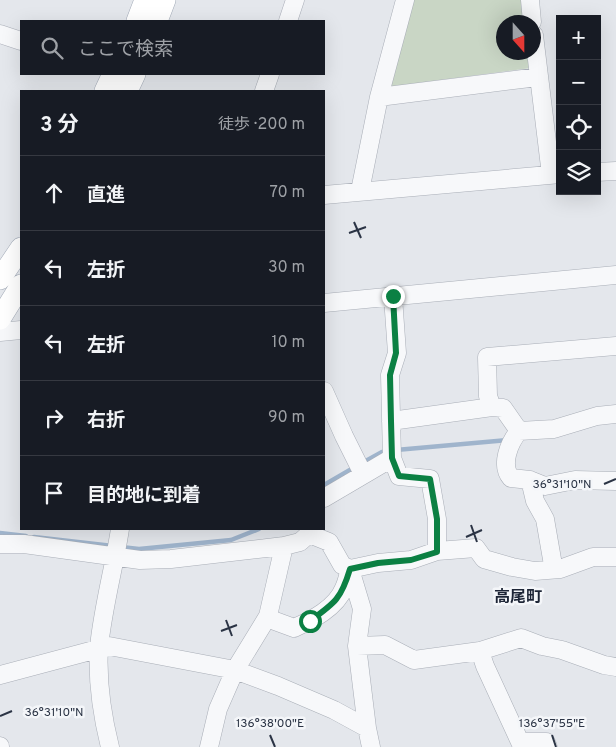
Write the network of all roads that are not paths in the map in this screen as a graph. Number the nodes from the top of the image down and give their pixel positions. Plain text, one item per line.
1 (145, 0) edge
2 (165, 0) edge
3 (295, 0) edge
4 (405, 0) edge
5 (530, 0) edge
6 (531, 15) edge
7 (137, 20) edge
8 (158, 20) edge
9 (288, 20) edge
10 (0, 34) edge
11 (20, 41) edge
12 (536, 60) edge
13 (113, 75) edge
14 (135, 75) edge
15 (270, 75) edge
16 (538, 77) junction
17 (105, 90) edge
18 (127, 90) edge
19 (264, 90) edge
20 (379, 97) junction
21 (616, 171) edge
22 (601, 172) edge
23 (556, 175) edge
24 (360, 192) junction
25 (325, 195) edge
26 (20, 250) edge
27 (616, 275) edge
28 (0, 280) edge
29 (20, 287) edge
30 (393, 296) junction
31 (325, 303) edge
32 (0, 319) edge
33 (20, 330) edge
34 (0, 332) edge
35 (616, 346) edge
36 (325, 393) edge
37 (492, 406) junction
38 (616, 414) edge
39 (391, 421) junction
40 (519, 431) junction
41 (392, 458) junction
42 (363, 474) junction
43 (530, 480) junction
44 (616, 481) edge
45 (325, 497) edge
46 (120, 530) edge
47 (309, 531) edge
48 (24, 537) edge
49 (0, 544) edge
50 (284, 546) junction
51 (437, 552) junction
52 (116, 556) junction
53 (615, 562) edge
54 (350, 569) junction
55 (560, 569) junction
56 (268, 616) junction
57 (358, 646) junction
58 (99, 648) junction
59 (480, 652) junction
60 (616, 667) edge
61 (235, 670) junction
62 (0, 675) edge
63 (367, 728) junction
64 (110, 747) edge
65 (209, 747) edge
66 (370, 747) edge
67 (548, 747) edge

1 - 7 main road
2 - 8 main road
3 - 9 street
4 - 20 street
5 - 6 street
10 - 11 street
12 - 16 street
13 - 17 main road
14 - 18 main road
15 - 19 street
16 - 20 street
16 - 23 street
20 - 24 street
21 - 22 street
23 - 24 street
24 - 25 street
26 - 28 main road
27 - 30 street
29 - 32 main road
30 - 31 street
30 - 39 street
33 - 34 street
35 - 37 street
36 - 42 street
37 - 39 street
37 - 40 street
38 - 40 street
39 - 41 street
40 - 43 street
41 - 42 street
41 - 51 street
42 - 45 street
43 - 44 street
43 - 55 street
46 - 52 street
47 - 50 street
47 - 54 street
48 - 49 street
48 - 52 street
50 - 52 street
50 - 56 street
51 - 54 street
51 - 55 street
52 - 58 street
53 - 55 street
54 - 56 street
54 - 57 street
56 - 61 street
57 - 59 street
57 - 63 street
58 - 61 street
58 - 62 street
58 - 64 street
59 - 60 street
59 - 67 street
61 - 63 street
61 - 65 street
63 - 66 street

